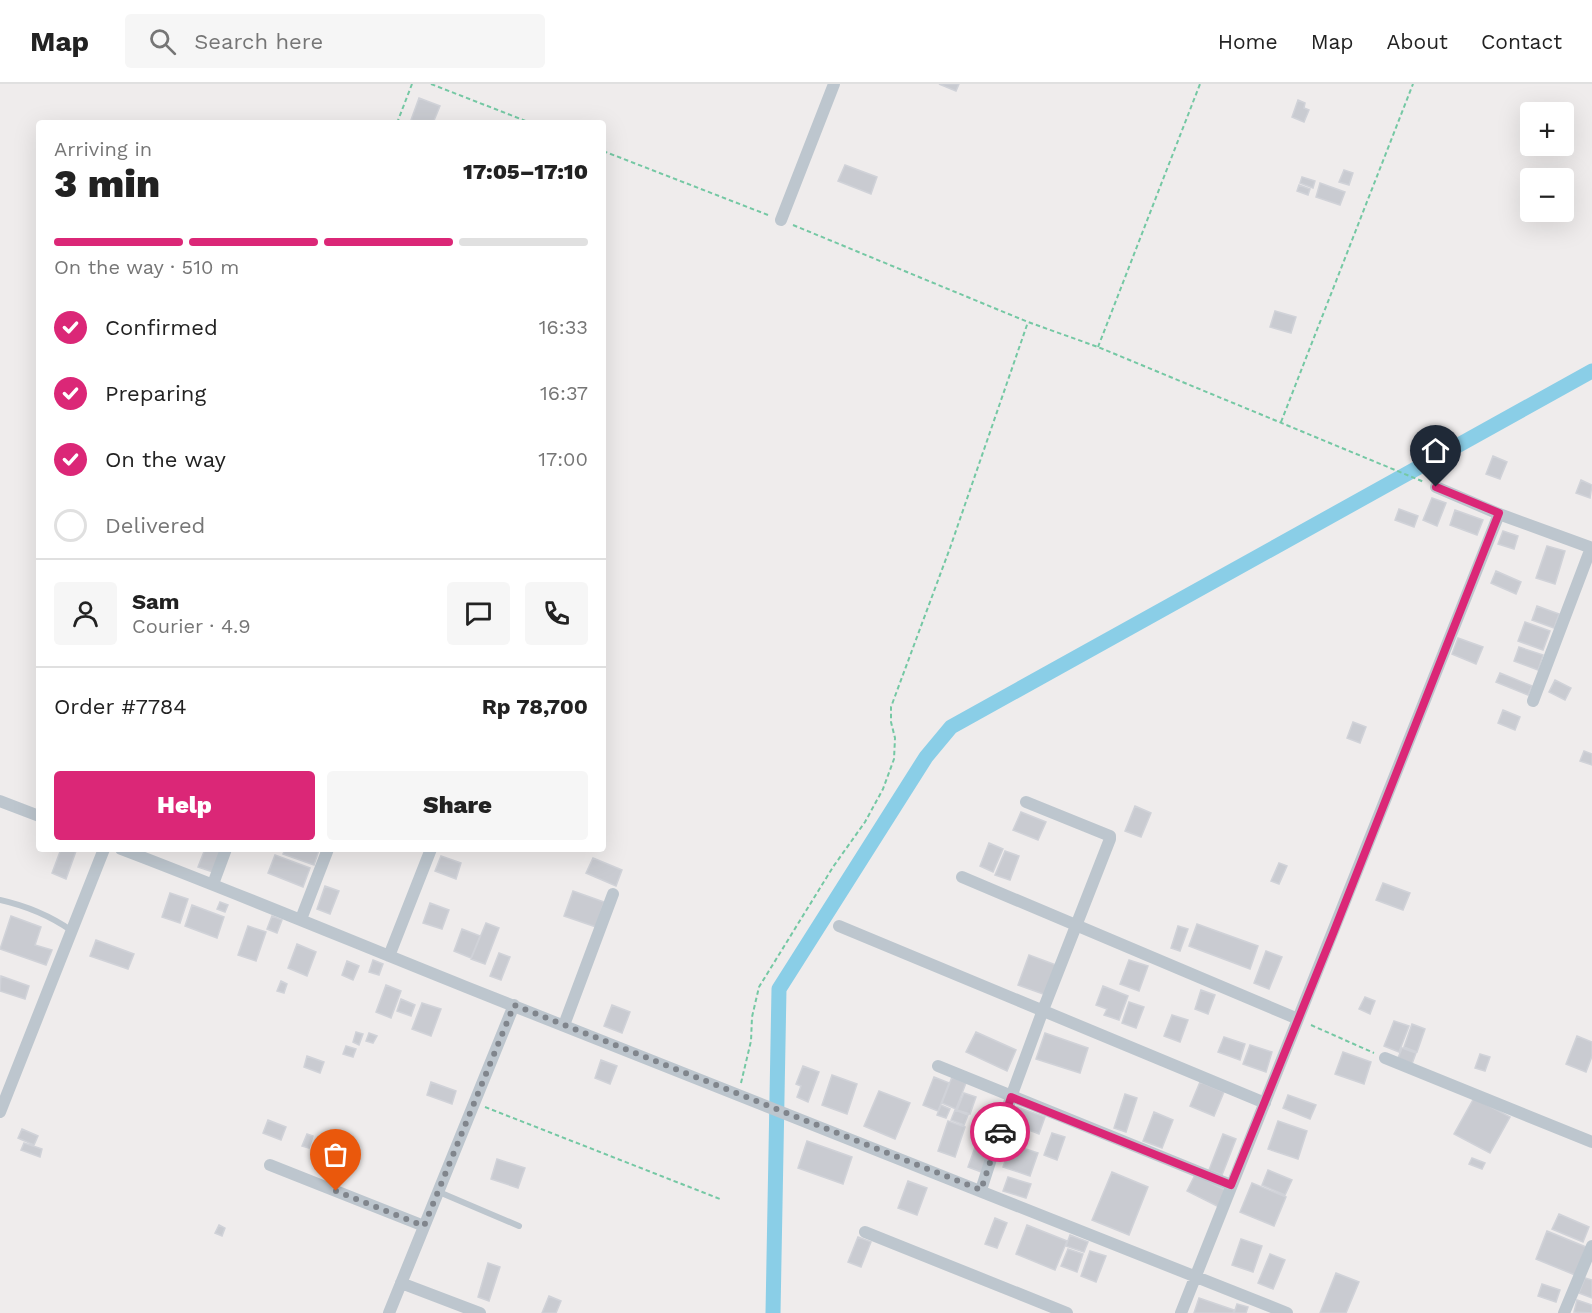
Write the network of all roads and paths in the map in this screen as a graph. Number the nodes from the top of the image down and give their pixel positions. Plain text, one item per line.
1 (412, 84) edge
2 (430, 84) edge
3 (834, 84) edge
4 (1200, 84) edge
5 (1413, 84) edge
6 (397, 120) edge
7 (523, 120) edge
8 (606, 152) edge
9 (781, 220) junction
10 (1028, 322) junction
11 (1098, 347) junction
12 (1281, 422) junction
13 (1436, 487) joint
14 (1499, 513) junction
15 (1591, 548) edge
16 (1533, 701) dead end
17 (0, 801) edge
18 (1026, 802) dead end
19 (36, 815) edge
20 (104, 852) edge
21 (129, 852) edge
22 (225, 852) edge
23 (327, 852) edge
24 (430, 852) edge
25 (962, 877) dead end
26 (213, 884) junction
27 (613, 894) dead end
28 (0, 900) edge
29 (300, 919) junction
30 (1076, 925) junction
31 (839, 926) dead end
32 (72, 931) junction
33 (388, 956) junction
34 (514, 1005) junction
35 (1043, 1010) junction
36 (1298, 1019) junction
37 (564, 1025) junction
38 (1385, 1058) joint
39 (938, 1066) dead end
40 (739, 1094) junction
41 (1011, 1097) junction
42 (474, 1103) junction
43 (1265, 1103) junction
44 (0, 1112) edge
45 (1592, 1142) edge
46 (270, 1165) dead end
47 (1231, 1185) junction
48 (981, 1190) junction
49 (438, 1192) junction
50 (720, 1199) dead end
51 (424, 1226) junction
52 (519, 1226) dead end
53 (865, 1232) dead end
54 (1592, 1246) edge
55 (1196, 1276) junction
56 (401, 1283) junction
57 (389, 1313) edge
58 (480, 1313) edge
59 (1067, 1313) edge
60 (1181, 1313) edge
61 (1287, 1313) edge
62 (1564, 1313) edge

1 - 6 path
2 - 7 path
3 - 9 street
4 - 11 path
5 - 12 path
8 - 9 path
9 - 10 path
10 - 11 path
10 - 40 path
11 - 12 path
12 - 13 path
13 - 14 street
14 - 15 street
14 - 36 street
15 - 16 street
17 - 19 street
18 - 30 street
20 - 32 street
21 - 26 street
22 - 26 street
23 - 29 street
24 - 33 street
25 - 30 street
26 - 29 street
27 - 37 street
28 - 32 lane
29 - 33 street
30 - 35 street
30 - 36 street
31 - 35 street
32 - 44 street
33 - 34 street
34 - 37 street
34 - 42 street
35 - 41 street
35 - 43 street
36 - 38 path
36 - 43 street
37 - 40 street
38 - 45 street
39 - 41 street
40 - 48 street
41 - 47 street
41 - 48 street
42 - 49 street
42 - 50 path
43 - 47 street
46 - 51 street
47 - 55 street
48 - 55 street
49 - 51 street
49 - 52 lane
51 - 56 street
53 - 59 street
54 - 62 street
55 - 60 street
55 - 61 street
56 - 57 street
56 - 58 street

